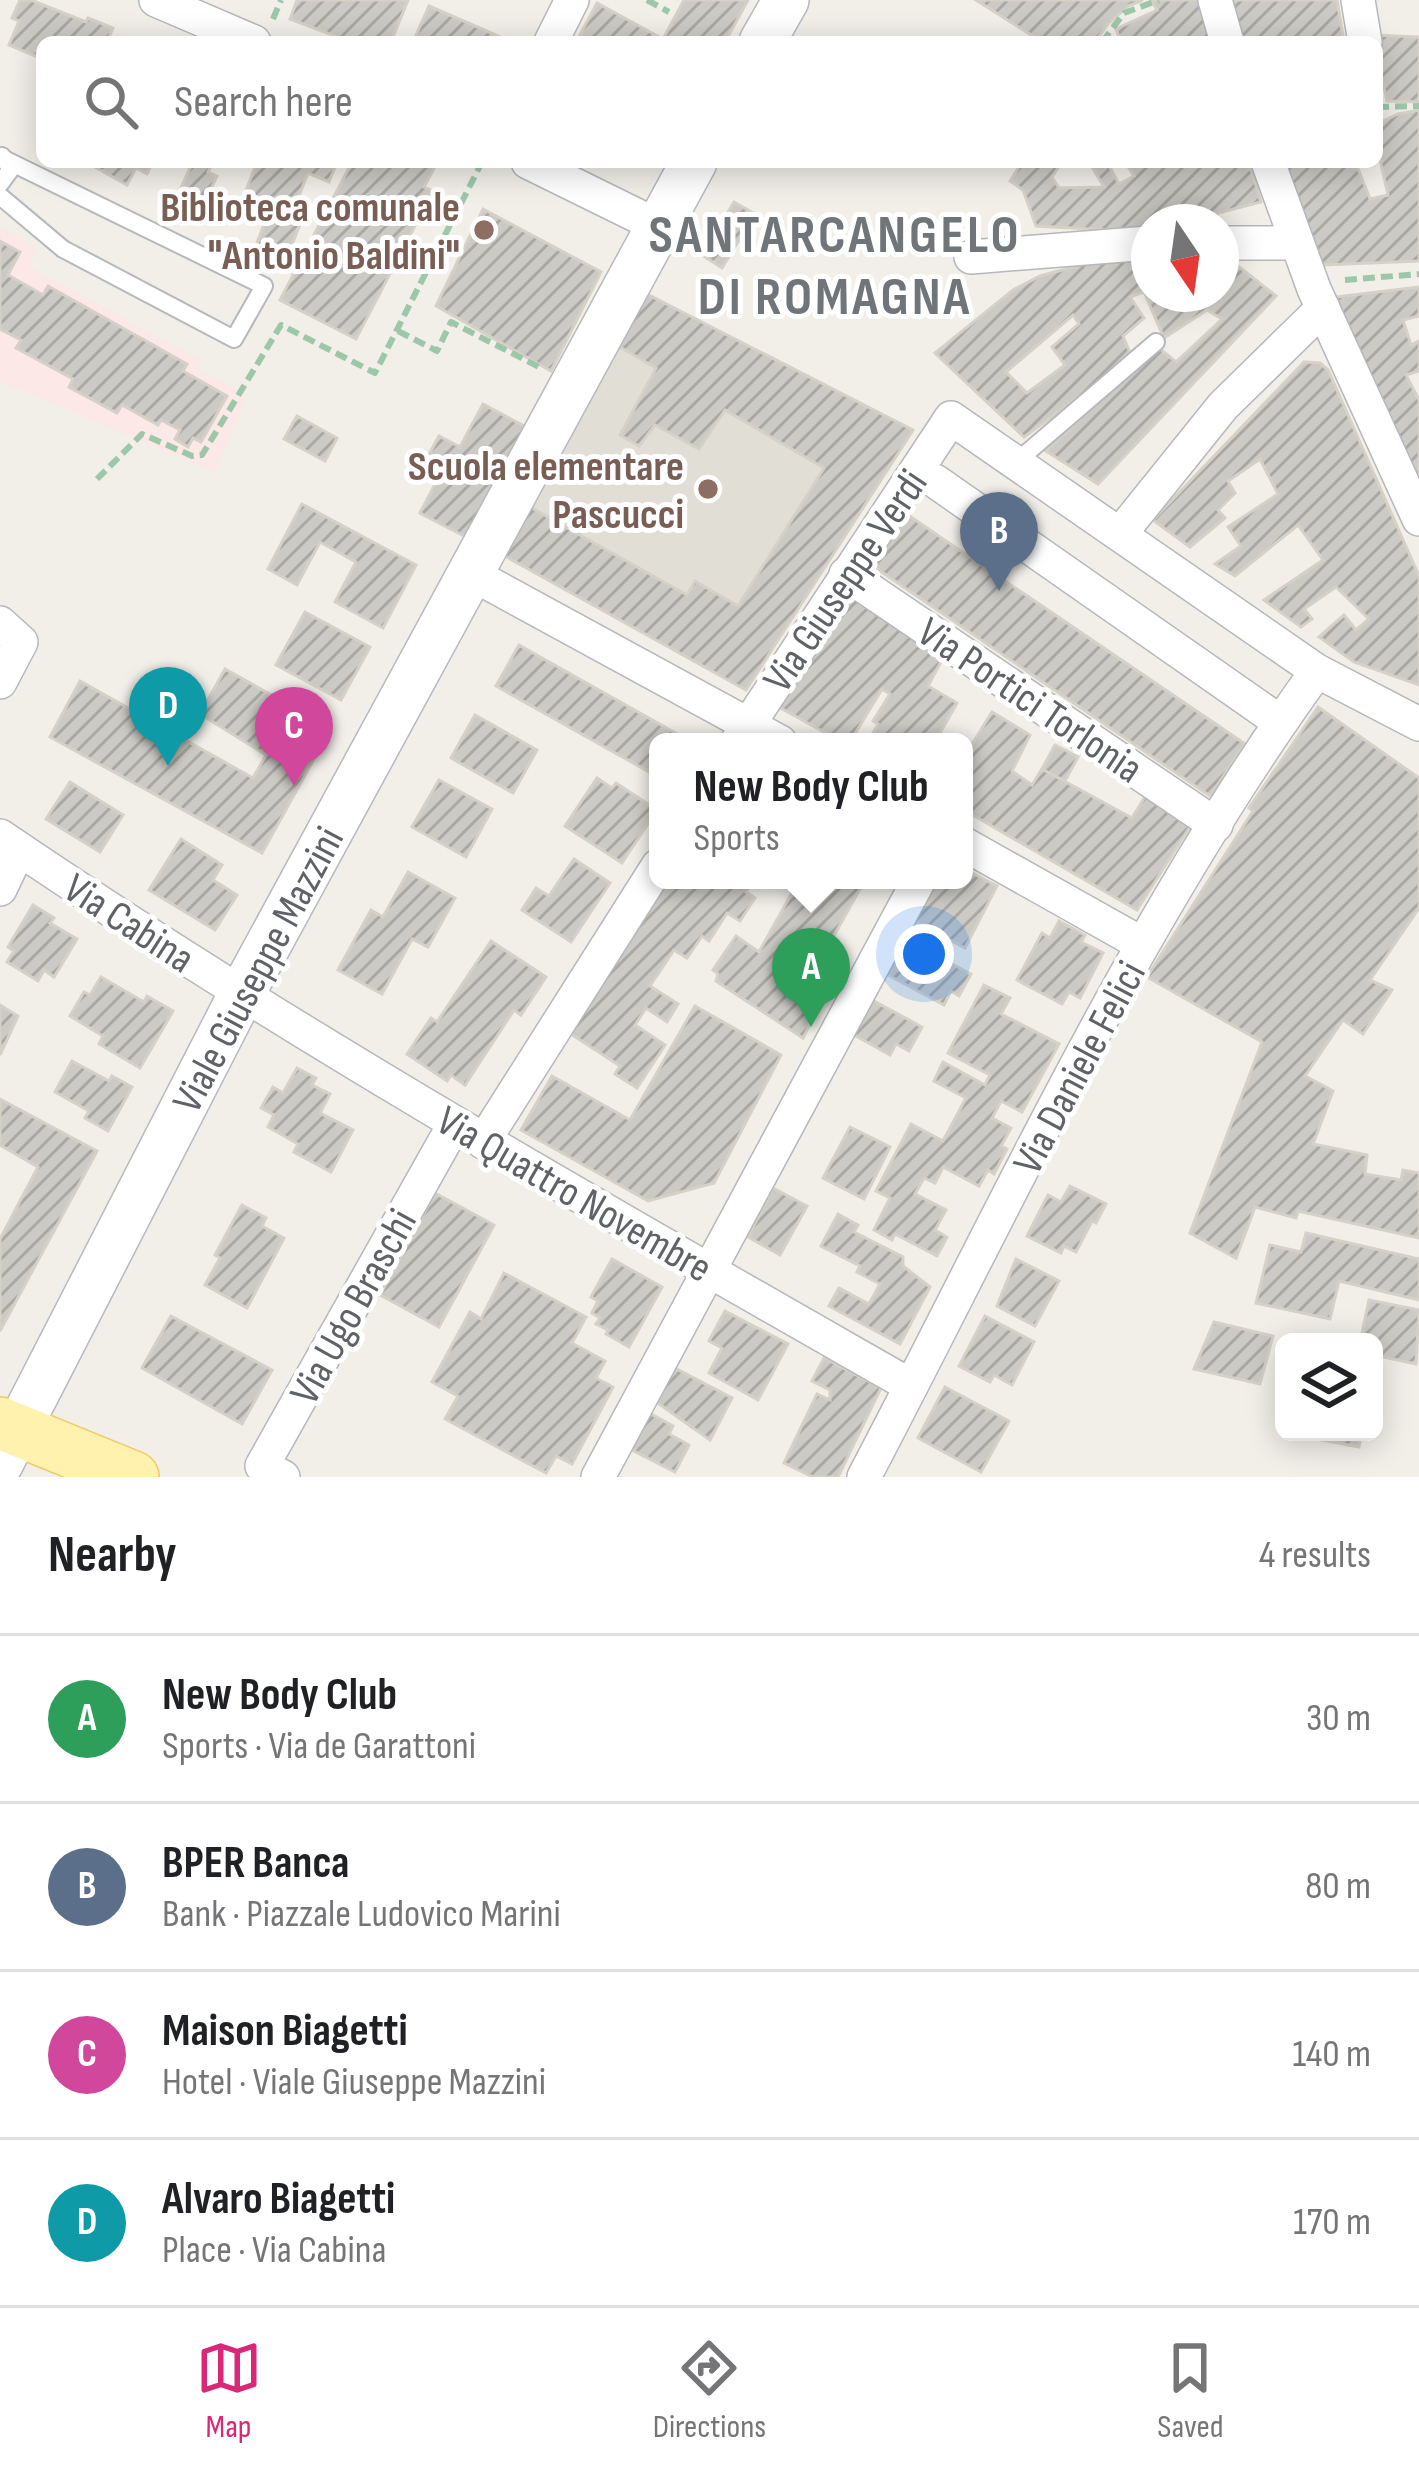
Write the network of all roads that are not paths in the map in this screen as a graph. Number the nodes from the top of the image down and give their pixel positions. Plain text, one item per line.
1 (156, 0) edge
2 (572, 0) edge
3 (785, 0) edge
4 (1215, 0) edge
5 (1358, 0) edge
6 (188, 7) edge
7 (243, 36) edge
8 (554, 36) edge
9 (765, 36) edge
10 (1225, 36) edge
11 (1364, 36) edge
12 (2, 157) edge
13 (540, 168) edge
14 (691, 168) edge
15 (1270, 168) edge
16 (0, 184) edge
17 (0, 196) edge
18 (658, 226) junction
19 (1239, 243) edge
20 (1296, 243) junction
21 (1131, 245) edge
22 (971, 257) dead end
23 (1317, 296) junction
24 (1156, 342) dead end
25 (1016, 464) junction
26 (935, 481) dead end
27 (1419, 519) edge
28 (1120, 534) junction
29 (470, 574) junction
30 (846, 574) junction
31 (0, 623) edge
32 (1317, 671) junction
33 (0, 682) edge
34 (1280, 722) junction
35 (1419, 724) edge
36 (742, 733) edge
37 (1216, 825) junction
38 (10, 843) edge
39 (973, 849) edge
40 (649, 879) edge
41 (914, 889) edge
42 (0, 890) edge
43 (1142, 944) junction
44 (241, 995) junction
45 (468, 1133) junction
46 (711, 1272) junction
47 (911, 1386) junction
48 (6, 1439) edge
49 (133, 1477) edge
50 (283, 1477) edge
51 (598, 1477) edge
52 (864, 1477) edge

1 - 6 street
2 - 8 street
3 - 9 main road
4 - 10 street
5 - 11 street
6 - 7 street
12 - 16 lane
12 - 17 lane
13 - 18 street
14 - 18 main road, Viale Giuseppe Mazzini
15 - 20 street
18 - 29 main road, Viale Giuseppe Mazzini
19 - 20 street
20 - 23 street
21 - 22 street
23 - 27 street
23 - 28 street
24 - 25 lane
25 - 28 street
25 - 30 street, Via Giuseppe Verdi
26 - 34 street
28 - 32 street
29 - 36 street
29 - 44 main road, Viale Giuseppe Mazzini
30 - 36 street, Via Giuseppe Verdi
30 - 37 street, Via Portici Torlonia
31 - 33 street
32 - 34 street, Via Daniele Felici
32 - 35 street
34 - 37 street, Via Daniele Felici
37 - 43 street, Via Daniele Felici
38 - 42 street, Via Cabina
38 - 44 street, Via Cabina
39 - 43 street
40 - 45 street
41 - 46 street
43 - 47 street, Via Daniele Felici
44 - 45 street, Via Quattro Novembre
44 - 48 main road, Viale Giuseppe Mazzini
45 - 46 street, Via Quattro Novembre
45 - 50 street, Via Ugo Braschi
46 - 47 street, Via Quattro Novembre
46 - 51 street
47 - 52 street, Via Daniele Felici
48 - 49 main road

